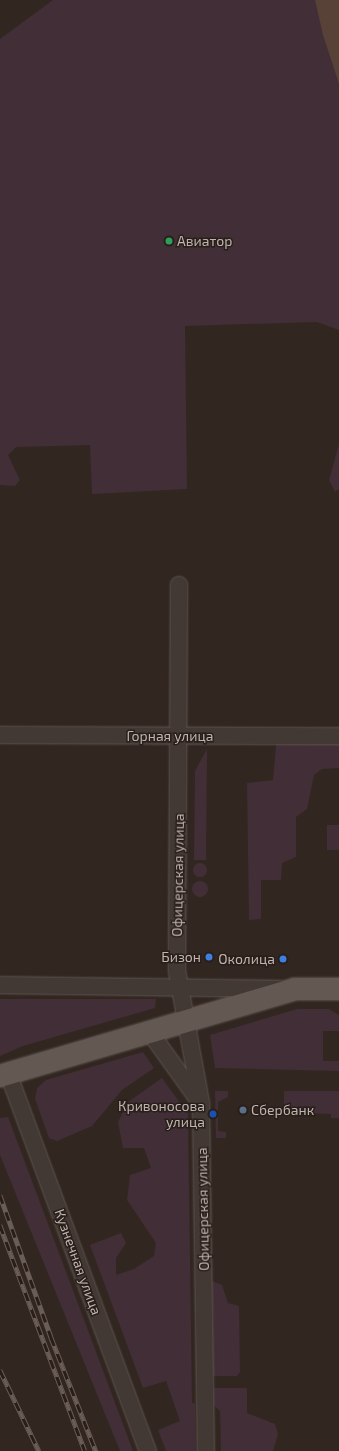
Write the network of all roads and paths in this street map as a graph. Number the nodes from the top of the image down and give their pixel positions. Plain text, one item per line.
1 (179, 585) dead end
2 (0, 735) edge
3 (179, 736) junction
4 (339, 736) edge
5 (0, 985) edge
6 (179, 987) junction
7 (295, 989) junction
8 (339, 989) edge
9 (185, 1021) junction
10 (149, 1031) junction
11 (4, 1075) edge
12 (201, 1103) junction
13 (148, 1451) edge
14 (206, 1451) edge

1 - 3 street, Офицерская улица
2 - 3 street, Горная улица
3 - 4 street, Горная улица
3 - 6 street, Офицерская улица
5 - 6 street
6 - 7 street
6 - 9 street, Офицерская улица
7 - 8 main road
7 - 9 main road
9 - 10 main road
9 - 12 street, Офицерская улица
10 - 11 main road
10 - 12 street
11 - 13 street, Кузнечная улица
12 - 14 street, Офицерская улица

